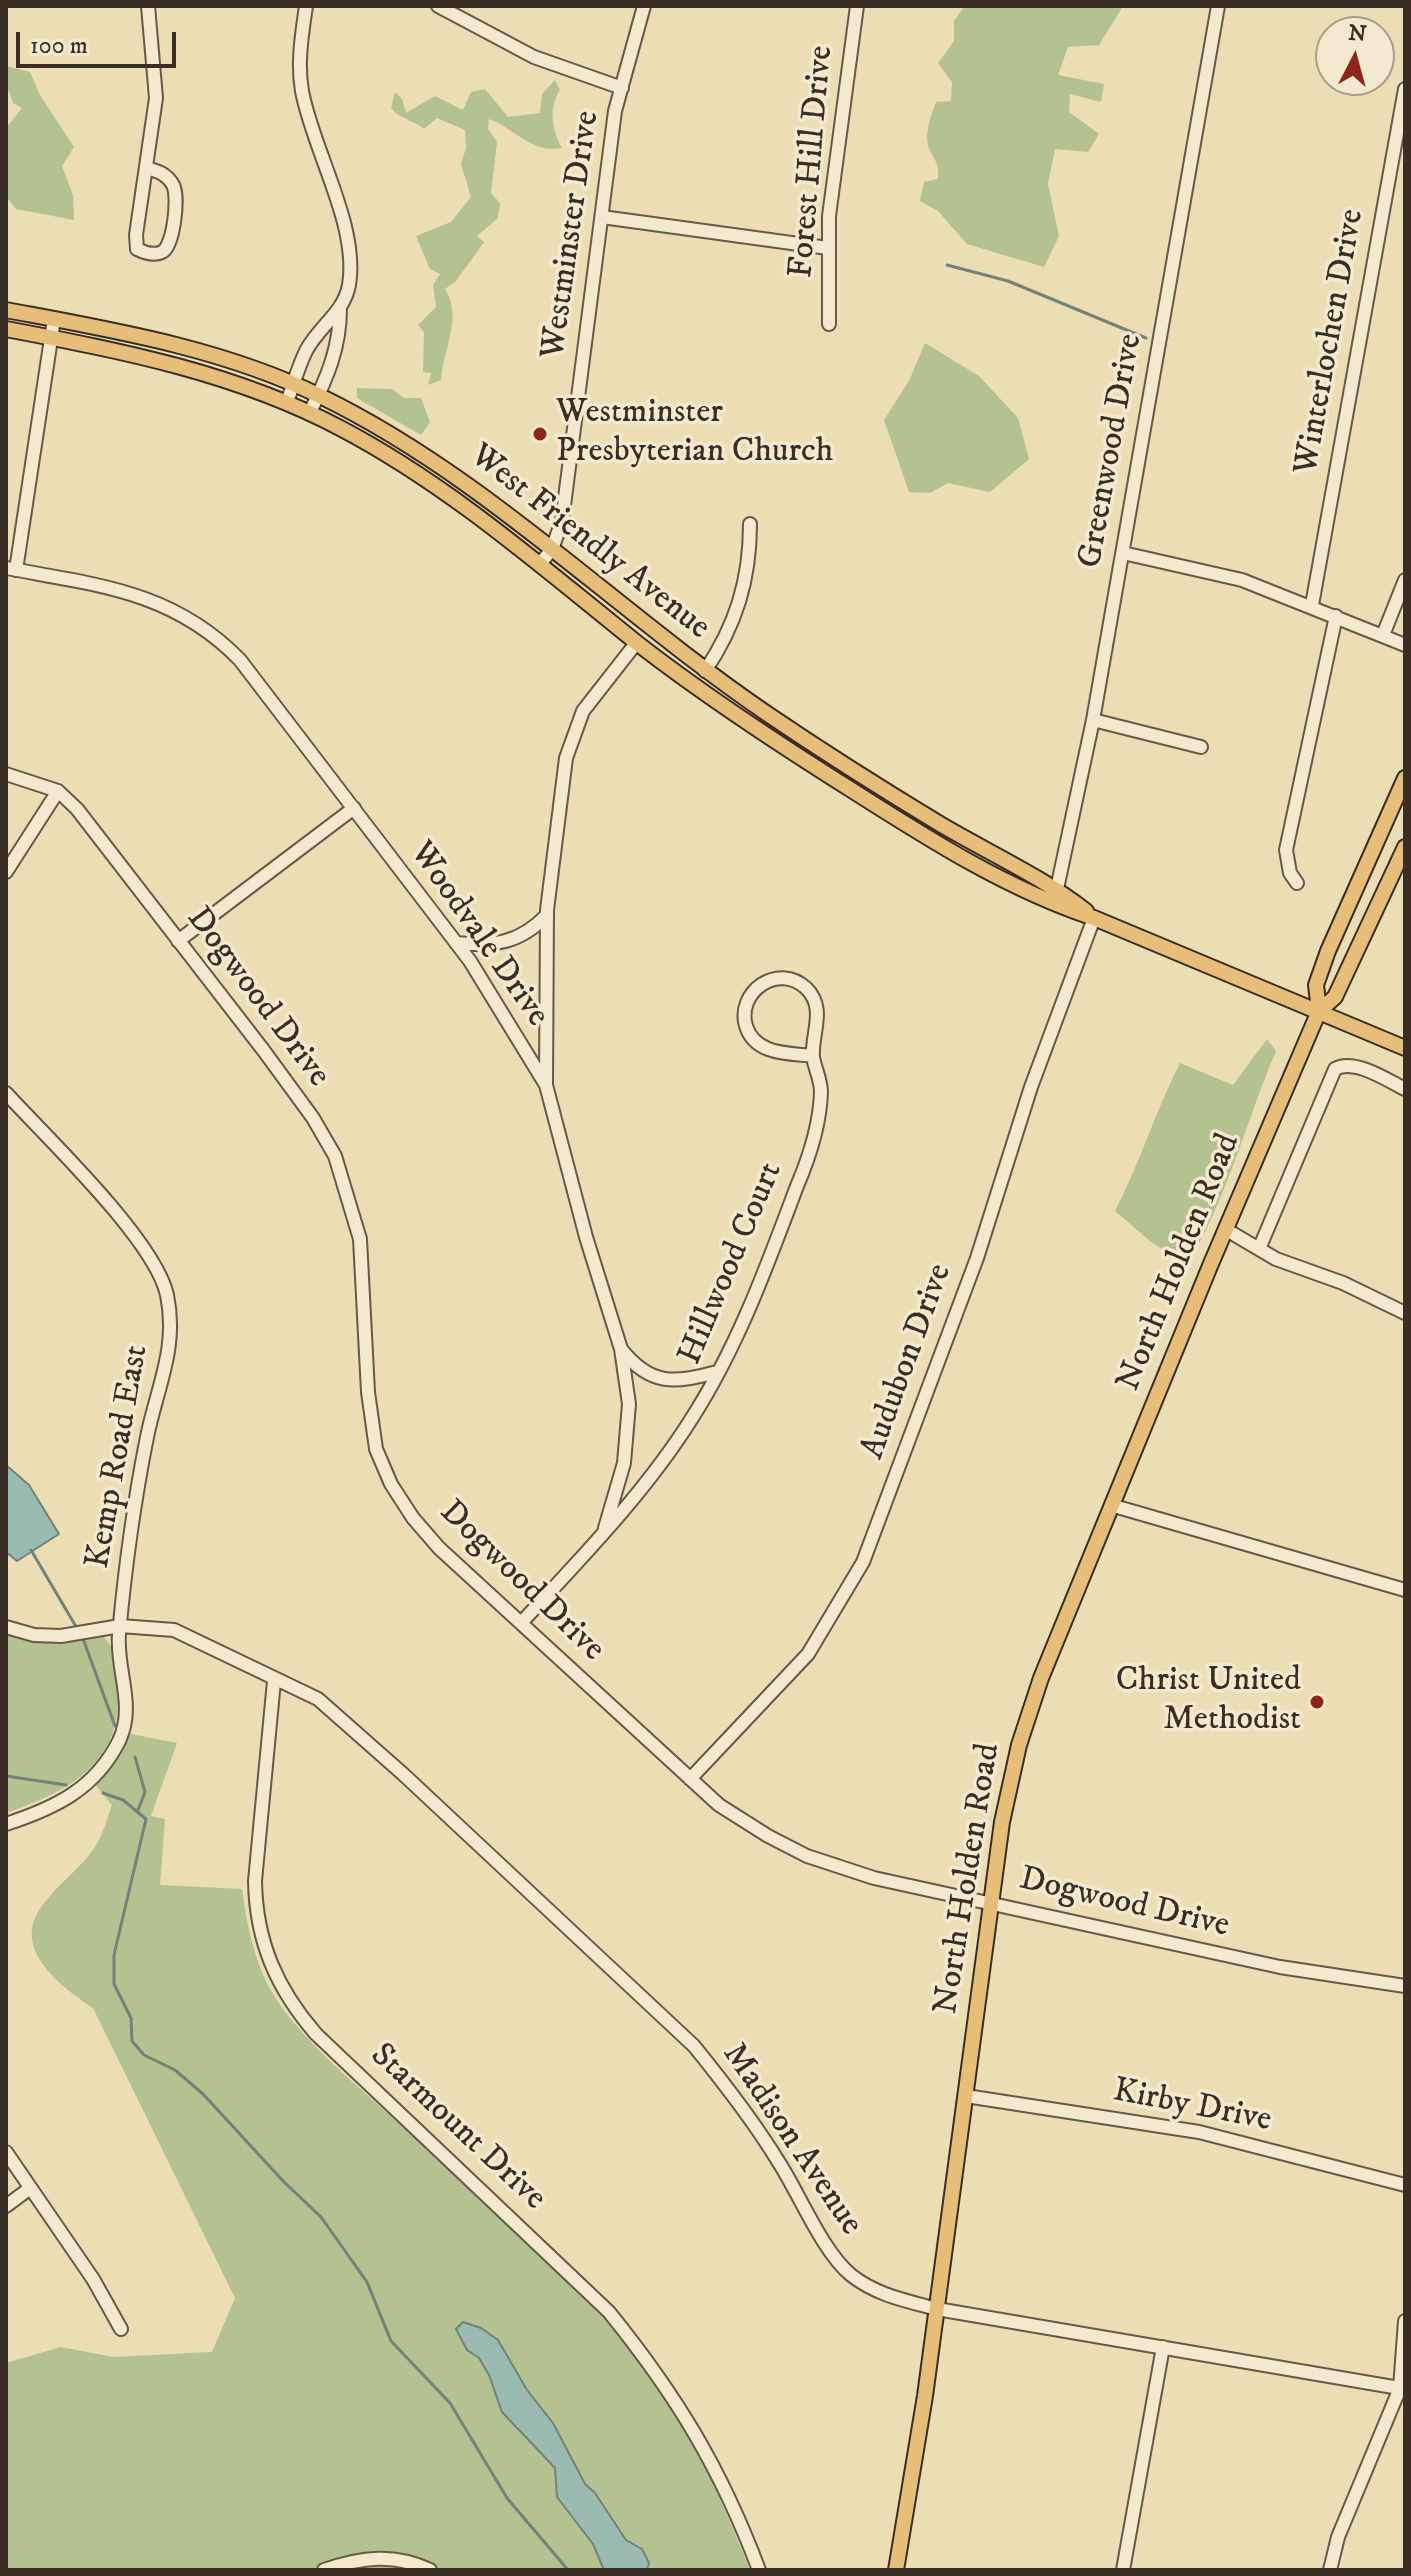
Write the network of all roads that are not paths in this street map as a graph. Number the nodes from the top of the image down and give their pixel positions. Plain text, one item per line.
1 (148, 6) edge
2 (306, 6) edge
3 (438, 6) edge
4 (644, 6) edge
5 (857, 6) edge
6 (1218, 6) edge
7 (453, 9) edge
8 (622, 88) junction
9 (1405, 89) edge
10 (146, 168) junction
11 (602, 217) junction
12 (828, 248) junction
13 (340, 309) junction
14 (6, 310) edge
15 (54, 319) junction
16 (829, 324) dead end
17 (6, 329) edge
18 (50, 338) junction
19 (294, 384) junction
20 (318, 395) junction
21 (287, 402) junction
22 (310, 412) junction
23 (750, 524) dead end
24 (552, 549) junction
25 (1123, 553) junction
26 (540, 564) junction
27 (11, 569) edge
28 (1405, 580) edge
29 (1312, 605) junction
30 (1336, 616) junction
31 (1383, 635) junction
32 (637, 642) junction
33 (1405, 645) edge
34 (705, 671) junction
35 (1093, 720) junction
36 (1201, 747) dead end
37 (6, 774) edge
38 (1405, 778) edge
39 (58, 791) junction
40 (354, 808) junction
41 (1405, 847) edge
42 (6, 872) edge
43 (1297, 883) dead end
44 (1056, 897) junction
45 (547, 915) junction
46 (1094, 918) junction
47 (178, 941) junction
48 (456, 943) junction
49 (1319, 1011) junction
50 (1405, 1048) edge
51 (813, 1056) junction
52 (546, 1085) junction
53 (1405, 1089) edge
54 (6, 1093) edge
55 (1225, 1229) junction
56 (1259, 1249) junction
57 (1405, 1313) edge
58 (621, 1349) junction
59 (717, 1372) junction
60 (1114, 1506) junction
61 (605, 1528) junction
62 (1405, 1590) edge
63 (521, 1623) junction
64 (120, 1626) junction
65 (6, 1627) edge
66 (274, 1681) junction
67 (690, 1779) junction
68 (6, 1824) edge
69 (991, 1903) junction
70 (1405, 1986) edge
71 (966, 2096) junction
72 (6, 2152) edge
73 (1405, 2185) edge
74 (29, 2189) junction
75 (6, 2206) edge
76 (937, 2309) junction
77 (1405, 2321) edge
78 (121, 2329) dead end
79 (1163, 2347) junction
80 (1402, 2389) edge
81 (324, 2570) edge
82 (430, 2570) edge
83 (759, 2570) edge
84 (896, 2570) edge
85 (1123, 2570) edge
86 (1330, 2570) edge

1 - 10 street
2 - 13 street
3 - 7 street
4 - 8 street, Westminster Drive
5 - 12 street, Forest Hill Drive
6 - 25 street, Greenwood Drive
7 - 8 street
8 - 11 street, Westminster Drive
9 - 29 street, Winterlochen Drive
10 - 10 street
11 - 12 street
11 - 24 street, Westminster Drive
12 - 16 street, Forest Hill Drive
13 - 19 street
13 - 20 street
14 - 15 main road, West Friendly Avenue
15 - 18 street
15 - 19 main road, West Friendly Avenue
17 - 18 main road, West Friendly Avenue
18 - 21 main road, West Friendly Avenue
18 - 27 street
19 - 20 main road, West Friendly Avenue
19 - 21 street
20 - 22 street
20 - 24 main road, West Friendly Avenue
21 - 22 main road, West Friendly Avenue
22 - 26 main road, West Friendly Avenue
23 - 34 street
24 - 26 street, Westminster Drive
24 - 34 main road, West Friendly Avenue
25 - 29 street
25 - 35 street, Greenwood Drive
26 - 32 main road, West Friendly Avenue
27 - 40 street, Woodvale Drive
28 - 31 street
29 - 30 street
30 - 31 street
30 - 43 street
31 - 33 street
32 - 44 main road, West Friendly Avenue
32 - 45 street
34 - 44 main road, West Friendly Avenue
35 - 36 street
35 - 44 street, Greenwood Drive
37 - 39 street, Dogwood Drive
38 - 49 main road, North Holden Road
39 - 42 street
39 - 47 street, Dogwood Drive
40 - 47 street
40 - 48 street, Woodvale Drive
41 - 49 main road, North Holden Road
44 - 46 main road, West Friendly Avenue
45 - 48 street
45 - 52 street
46 - 49 main road, West Friendly Avenue
46 - 67 street, Audubon Drive
47 - 63 street, Dogwood Drive
48 - 52 street, Woodvale Drive
49 - 50 main road, West Friendly Avenue
49 - 55 main road, North Holden Road
51 - 51 street, Hillwood Court
51 - 59 street, Hillwood Court
52 - 58 street, Woodvale Drive
53 - 56 street
54 - 64 street, Kemp Road East
55 - 56 street
55 - 60 main road, North Holden Road
56 - 57 street
58 - 59 street
58 - 61 street, Woodvale Drive
59 - 61 street, Hillwood Court
60 - 62 street
60 - 69 main road, North Holden Road
61 - 63 street, Hillwood Court
63 - 67 street, Dogwood Drive
64 - 65 street
64 - 66 street, Madison Avenue
64 - 68 street, Kemp Road East
66 - 76 street, Madison Avenue
66 - 83 street, Starmount Drive
67 - 69 street, Dogwood Drive
69 - 70 street, Dogwood Drive
69 - 71 main road, North Holden Road
71 - 73 street, Kirby Drive
71 - 76 main road, North Holden Road
72 - 74 street
74 - 75 street
74 - 78 street
76 - 79 street, Madison Avenue
76 - 84 main road, North Holden Road
77 - 80 street
79 - 80 street, Madison Avenue
79 - 85 street
80 - 86 street
81 - 82 street

